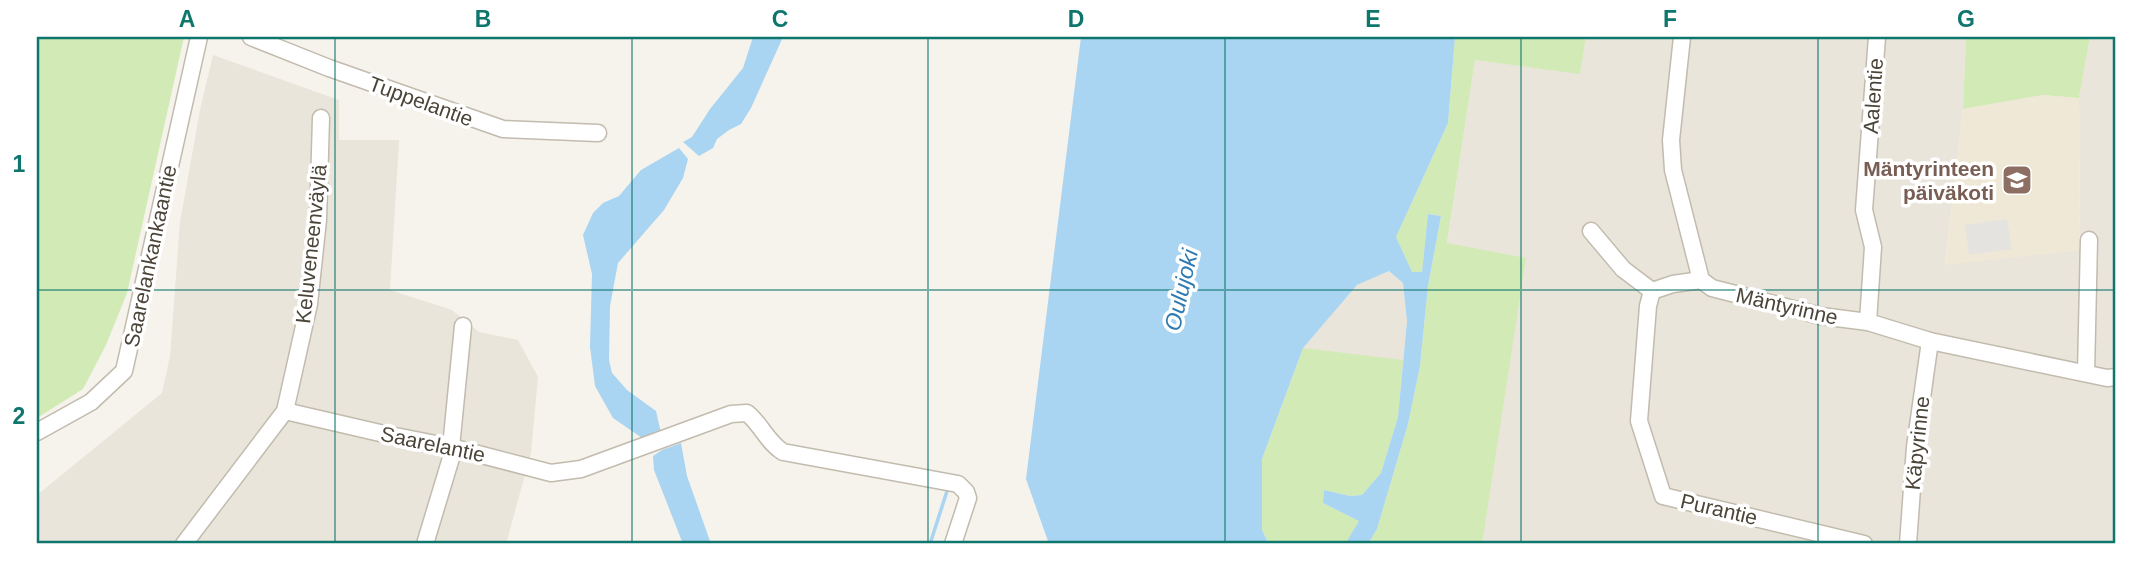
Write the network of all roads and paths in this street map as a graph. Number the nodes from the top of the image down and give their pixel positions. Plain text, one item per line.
1 (199, 37) edge
2 (251, 37) edge
3 (1682, 37) edge
4 (1877, 37) edge
5 (321, 118) dead end
6 (598, 133) dead end
7 (1591, 231) dead end
8 (2089, 240) dead end
9 (1701, 280) junction
10 (1652, 291) junction
11 (1868, 322) junction
12 (463, 326) dead end
13 (1930, 341) junction
14 (2086, 373) junction
15 (2116, 377) edge
16 (285, 411) junction
17 (37, 432) edge
18 (452, 448) junction
19 (184, 544) edge
20 (425, 544) edge
21 (953, 544) edge
22 (1864, 544) edge
23 (1908, 544) edge

1 - 17 street, Saarelankankaantie
2 - 6 street, Tuppelantie
3 - 9 street
4 - 11 street, Aalentie
5 - 16 street, Keluveneenväylä
7 - 10 street
8 - 14 street
9 - 10 street
9 - 11 street, Mäntyrinne
10 - 22 street, Purantie
11 - 13 street, Mäntyrinne
12 - 18 street
13 - 14 street, Mäntyrinne
13 - 23 street, Käpyrinne
14 - 15 street, Mäntyrinne
16 - 18 street, Saarelantie
16 - 19 street, Keluveneenväylä
18 - 20 street
18 - 21 street, Saarelantie

